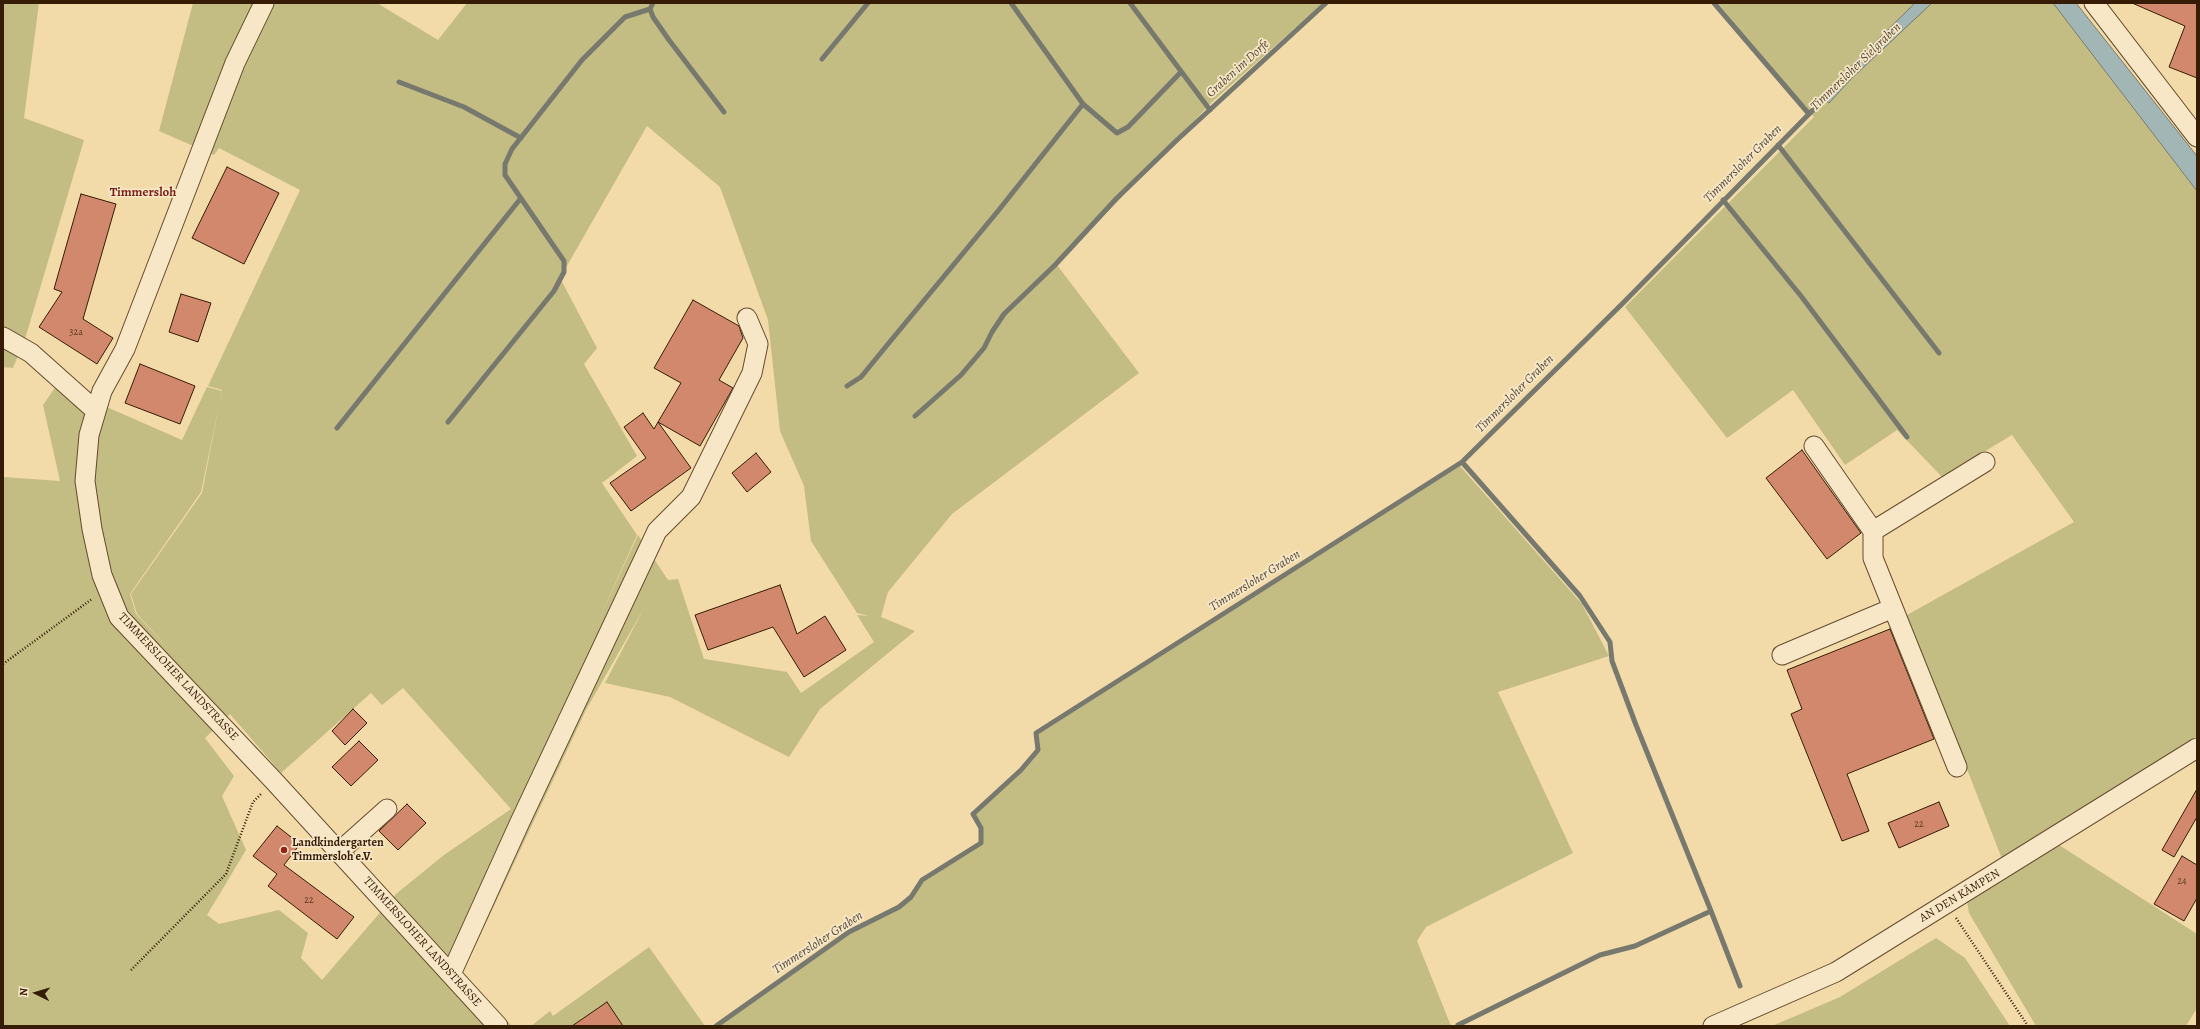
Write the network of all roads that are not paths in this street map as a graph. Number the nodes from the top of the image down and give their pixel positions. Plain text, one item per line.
1 (264, 3) edge
2 (2094, 3) edge
3 (2197, 136) edge
4 (747, 318) dead end
5 (3, 337) edge
6 (96, 411) junction
7 (1814, 446) dead end
8 (1985, 462) dead end
9 (1873, 532) junction
10 (1893, 608) junction
11 (1782, 656) dead end
12 (2197, 748) edge
13 (1957, 767) dead end
14 (387, 809) dead end
15 (340, 851) junction
16 (451, 974) junction
17 (498, 1026) edge
18 (1713, 1026) edge

1 - 6 street, TIMMERSLOHER LANDSTRASSE
2 - 3 street
4 - 16 street
5 - 6 street
6 - 15 street, TIMMERSLOHER LANDSTRASSE
7 - 9 street
8 - 9 street
9 - 10 street
10 - 11 street
10 - 13 street
12 - 18 street, AN DEN KÄMPEN
14 - 15 street
15 - 16 street, TIMMERSLOHER LANDSTRASSE
16 - 17 street, TIMMERSLOHER LANDSTRASSE

